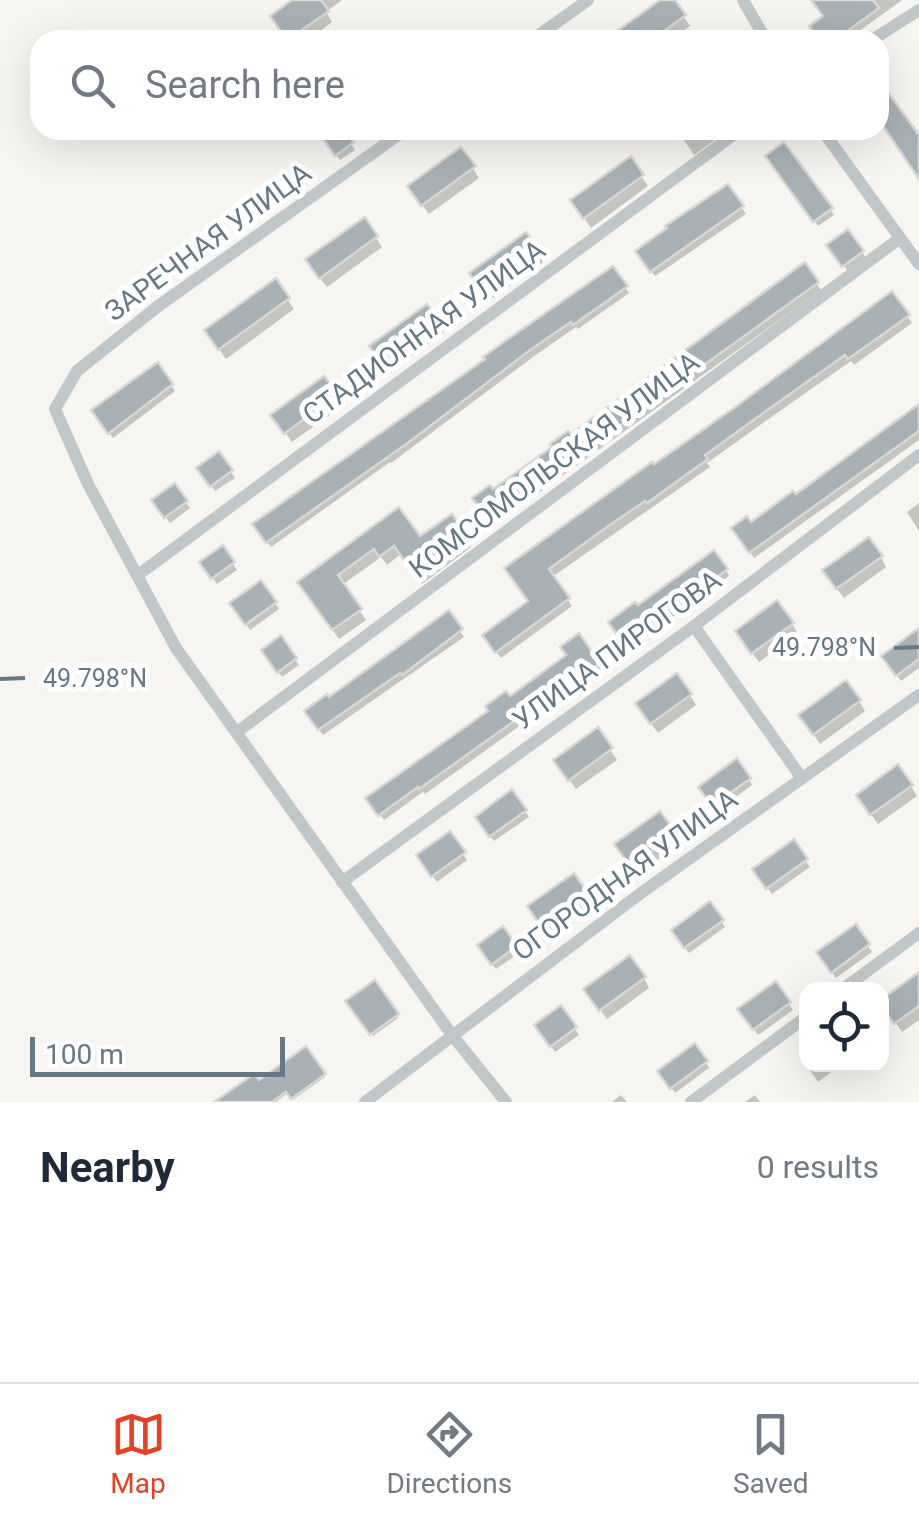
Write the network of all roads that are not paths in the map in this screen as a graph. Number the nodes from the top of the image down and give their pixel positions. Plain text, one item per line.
1 (588, 0) edge
2 (743, 0) edge
3 (919, 10) edge
4 (546, 30) edge
5 (760, 30) edge
6 (888, 30) edge
7 (392, 140) edge
8 (726, 140) edge
9 (829, 140) edge
10 (900, 238) junction
11 (919, 264) edge
12 (919, 455) edge
13 (138, 574) junction
14 (694, 626) junction
15 (919, 696) edge
16 (237, 732) junction
17 (801, 777) junction
18 (342, 882) junction
19 (919, 933) edge
20 (854, 982) edge
21 (799, 1021) edge
22 (452, 1035) junction
23 (366, 1102) edge
24 (506, 1102) edge
25 (691, 1102) edge

1 - 4 street
2 - 5 street
3 - 6 street
7 - 13 street, ЗАРЕЧНАЯ УЛИЦА
8 - 13 street, СТАДИОННАЯ УЛИЦА
9 - 10 street
10 - 11 street
10 - 16 street, КОМСОМОЛЬСКАЯ УЛИЦА
12 - 14 street, УЛИЦА ПИРОГОВА
13 - 16 street
14 - 17 street
14 - 18 street, УЛИЦА ПИРОГОВА
15 - 17 street, ОГОРОДНАЯ УЛИЦА
16 - 18 street
17 - 22 street, ОГОРОДНАЯ УЛИЦА
18 - 22 street
19 - 20 street
21 - 25 street
22 - 23 street, ОГОРОДНАЯ УЛИЦА
22 - 24 street

